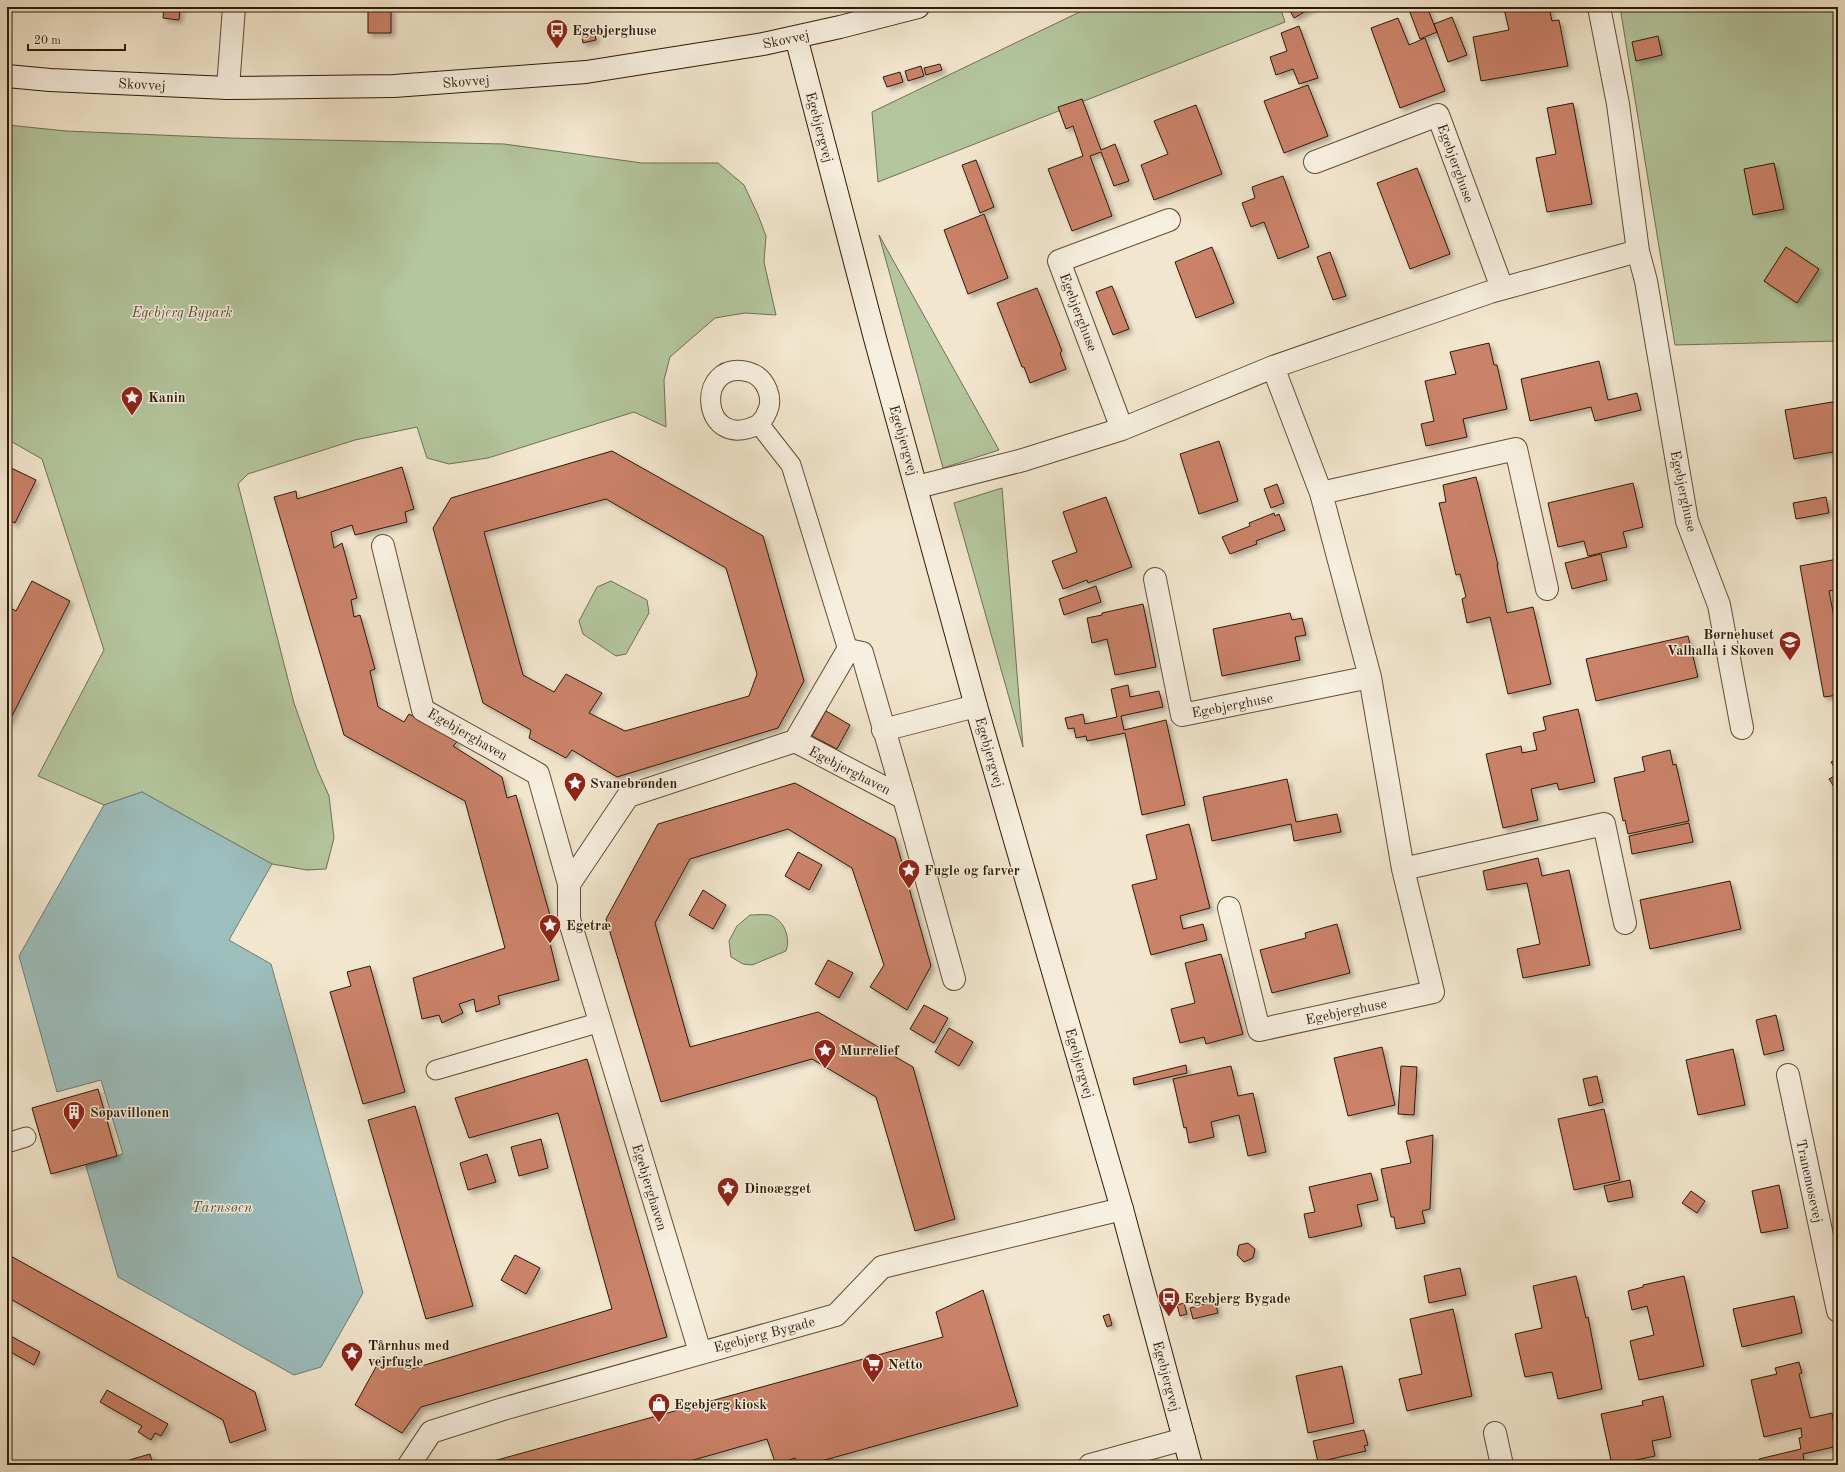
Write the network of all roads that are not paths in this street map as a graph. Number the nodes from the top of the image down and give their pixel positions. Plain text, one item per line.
1 (234, 7) edge
2 (918, 7) edge
3 (1599, 7) edge
4 (796, 37) junction
5 (7, 76) edge
6 (228, 88) junction
7 (1315, 162) dead end
8 (1169, 220) dead end
9 (1638, 251) junction
10 (1502, 288) junction
11 (1273, 367) junction
12 (759, 424) dead end
13 (1122, 429) junction
14 (917, 487) junction
15 (1321, 493) junction
16 (383, 546) dead end
17 (1155, 579) dead end
18 (1547, 589) dead end
19 (848, 650) junction
20 (1370, 677) junction
21 (976, 706) junction
22 (1742, 728) dead end
23 (883, 730) junction
24 (795, 742) junction
25 (904, 798) junction
26 (1403, 869) junction
27 (569, 884) junction
28 (1229, 908) dead end
29 (1625, 923) dead end
30 (954, 979) dead end
31 (600, 1022) junction
32 (436, 1070) dead end
33 (1788, 1075) dead end
34 (26, 1137) dead end
35 (7, 1143) edge
36 (1122, 1209) junction
37 (1838, 1311) edge
38 (700, 1352) junction
39 (1495, 1432) dead end
40 (1184, 1439) junction
41 (409, 1465) edge
42 (1090, 1465) edge
43 (1191, 1465) edge
44 (1502, 1465) edge

1 - 6 street
2 - 4 street, Skovvej
3 - 9 street, Egebjerghuse
4 - 6 street, Skovvej
4 - 14 street, Egebjergvej
5 - 6 street, Skovvej
7 - 10 street, Egebjerghuse
8 - 13 street, Egebjerghuse
9 - 10 street
9 - 22 street, Egebjerghuse
10 - 11 street
11 - 13 street
11 - 15 street, Egebjerghuse
12 - 19 lane
13 - 14 street
14 - 21 street, Egebjergvej
15 - 18 street
15 - 20 street, Egebjerghuse
16 - 27 street, Egebjerghaven
17 - 20 street, Egebjerghuse
19 - 23 street, Egebjerghaven
19 - 24 street, Egebjerghaven
20 - 26 street, Egebjerghuse
21 - 23 street
21 - 36 street, Egebjergvej
23 - 25 street, Egebjerghaven
24 - 25 street, Egebjerghaven
24 - 27 street, Egebjerghaven
25 - 30 street, Egebjerghaven
26 - 28 street, Egebjerghuse
26 - 29 street
27 - 31 street, Egebjerghaven
31 - 32 lane
31 - 38 street, Egebjerghaven
33 - 37 street, Tranemosevej
34 - 35 lane
36 - 38 street, Egebjerg Bygade
36 - 40 street, Egebjergvej
38 - 41 street, Egebjerg Bygade
39 - 44 street
40 - 42 street
40 - 43 street, Egebjergvej

